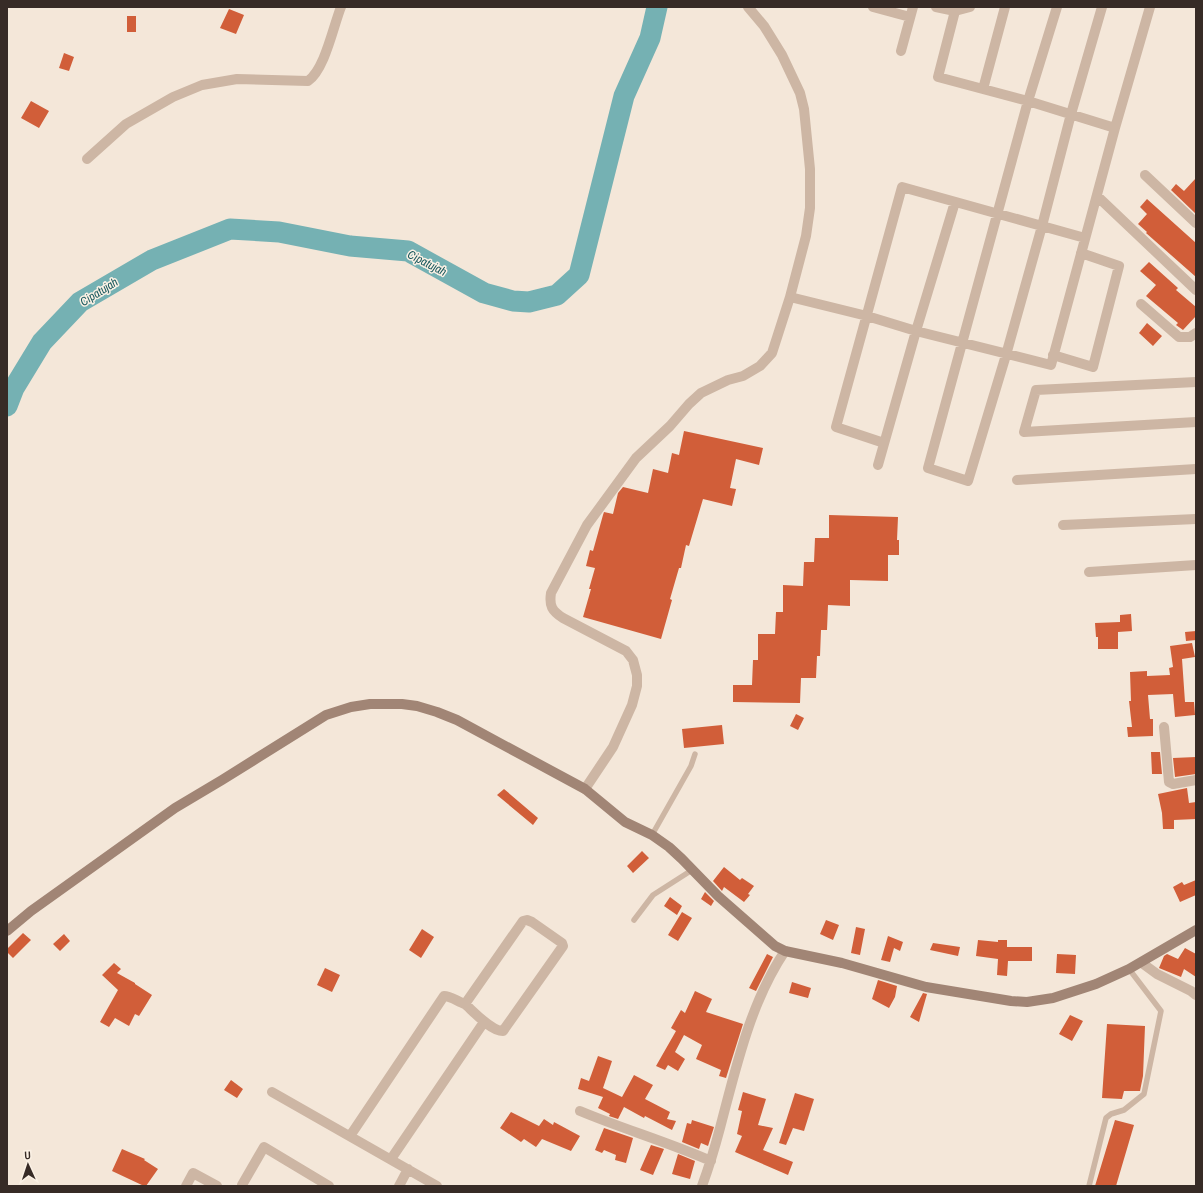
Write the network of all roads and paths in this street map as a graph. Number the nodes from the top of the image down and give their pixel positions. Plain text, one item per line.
1 (340, 7) edge
2 (748, 7) edge
3 (873, 7) edge
4 (913, 7) edge
5 (936, 7) edge
6 (970, 7) edge
7 (1005, 7) edge
8 (1057, 7) edge
9 (1102, 7) edge
10 (1150, 7) edge
11 (955, 11) junction
12 (910, 17) junction
13 (901, 51) dead end
14 (983, 89) junction
15 (1028, 101) junction
16 (1071, 114) junction
17 (1115, 128) junction
18 (87, 159) dead end
19 (1145, 175) dead end
20 (1097, 196) junction
21 (955, 202) junction
22 (997, 214) junction
23 (1196, 223) edge
24 (1042, 226) junction
25 (1085, 238) junction
26 (1081, 253) junction
27 (1196, 290) edge
28 (790, 297) junction
29 (1141, 304) dead end
30 (867, 316) junction
31 (916, 332) junction
32 (1196, 333) edge
33 (961, 343) junction
34 (1006, 355) junction
35 (1053, 355) junction
36 (1196, 382) edge
37 (1196, 422) edge
38 (884, 442) junction
39 (878, 465) dead end
40 (1196, 469) edge
41 (1017, 480) dead end
42 (1196, 518) edge
43 (1063, 525) dead end
44 (1196, 565) edge
45 (1089, 572) dead end
46 (1164, 727) dead end
47 (696, 754) dead end
48 (1196, 780) edge
49 (585, 789) junction
50 (652, 835) junction
51 (692, 870) junction
52 (634, 920) dead end
53 (7, 930) edge
54 (1196, 930) edge
55 (785, 951) junction
56 (1142, 963) junction
57 (1129, 969) junction
58 (1196, 995) edge
59 (465, 1004) junction
60 (484, 1022) junction
61 (272, 1092) dead end
62 (580, 1111) dead end
63 (350, 1136) junction
64 (391, 1159) junction
65 (711, 1161) junction
66 (408, 1169) junction
67 (186, 1186) edge
68 (216, 1186) edge
69 (242, 1186) edge
70 (329, 1186) edge
71 (399, 1186) edge
72 (437, 1186) edge
73 (702, 1186) edge
74 (1089, 1186) edge

1 - 18 street
2 - 28 street
3 - 12 street
4 - 12 street
5 - 11 street
6 - 11 street
7 - 14 street
8 - 15 street
9 - 16 street
10 - 17 street
11 - 14 street
12 - 13 street
14 - 15 street
15 - 16 street
15 - 22 street
16 - 17 street
16 - 24 street
17 - 20 street
19 - 23 street
20 - 25 street
20 - 27 street
21 - 22 street
21 - 30 street
21 - 31 street
22 - 24 street
22 - 33 street
24 - 25 street
24 - 34 street
25 - 26 street
26 - 35 street
26 - 35 street
28 - 30 street
28 - 49 street
29 - 32 street
30 - 31 street
30 - 38 street
31 - 33 street
31 - 38 street
33 - 34 street
33 - 34 street
34 - 35 street
36 - 37 street
38 - 39 street
40 - 41 street
42 - 43 street
44 - 45 street
46 - 48 street
47 - 50 lane
49 - 50 street
49 - 53 street
50 - 51 street
51 - 52 lane
51 - 55 street
54 - 56 street
55 - 57 street
55 - 65 street
56 - 57 street
56 - 58 street
57 - 74 lane
59 - 60 street
59 - 60 street
59 - 63 street
60 - 64 street
61 - 63 street
62 - 65 street
63 - 64 street
64 - 66 street
65 - 73 street
66 - 71 street
66 - 72 street
67 - 68 street
69 - 70 street

